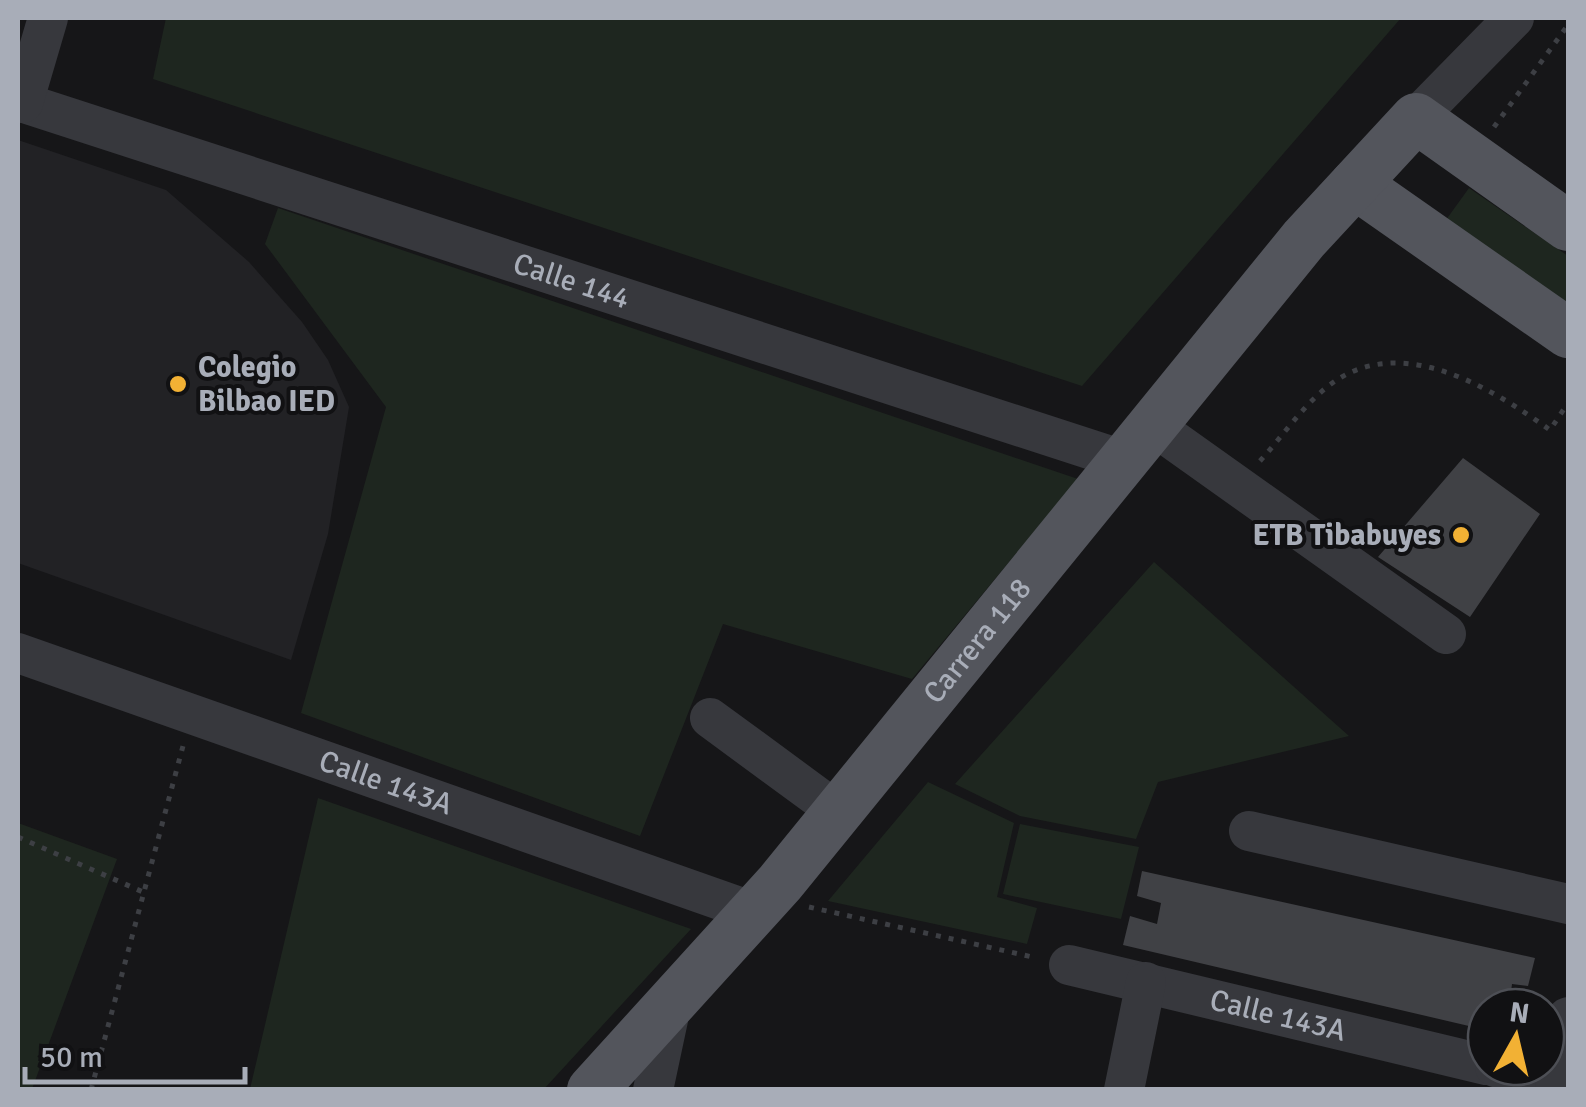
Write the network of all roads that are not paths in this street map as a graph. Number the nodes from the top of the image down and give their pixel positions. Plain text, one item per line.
1 (48, 18) edge
2 (1514, 18) edge
3 (20, 102) edge
4 (1416, 118) junction
5 (1355, 184) junction
6 (1568, 226) edge
7 (1568, 332) edge
8 (1140, 444) junction
9 (1446, 634) dead end
10 (18, 653) edge
11 (710, 718) dead end
12 (838, 812) junction
13 (1249, 831) dead end
14 (1568, 904) edge
15 (760, 905) junction
16 (1070, 965) road end
17 (1146, 982) junction
18 (672, 1001) junction
19 (1466, 1060) edge
20 (592, 1090) edge
21 (653, 1090) edge
22 (1124, 1090) edge

1 - 3 street
2 - 4 street
3 - 8 street, Calle 144
4 - 5 main road, Carrera 118
4 - 6 main road
5 - 7 main road
5 - 8 main road, Carrera 118
8 - 9 street, Calle 144
8 - 12 main road, Carrera 118
10 - 15 street, Calle 143A
11 - 12 street
12 - 15 main road, Carrera 118
13 - 14 street
15 - 18 main road, Carrera 118
16 - 17 street, Calle 143A
17 - 19 street, Calle 143A
17 - 22 street
18 - 20 main road, Carrera 118
18 - 21 street

